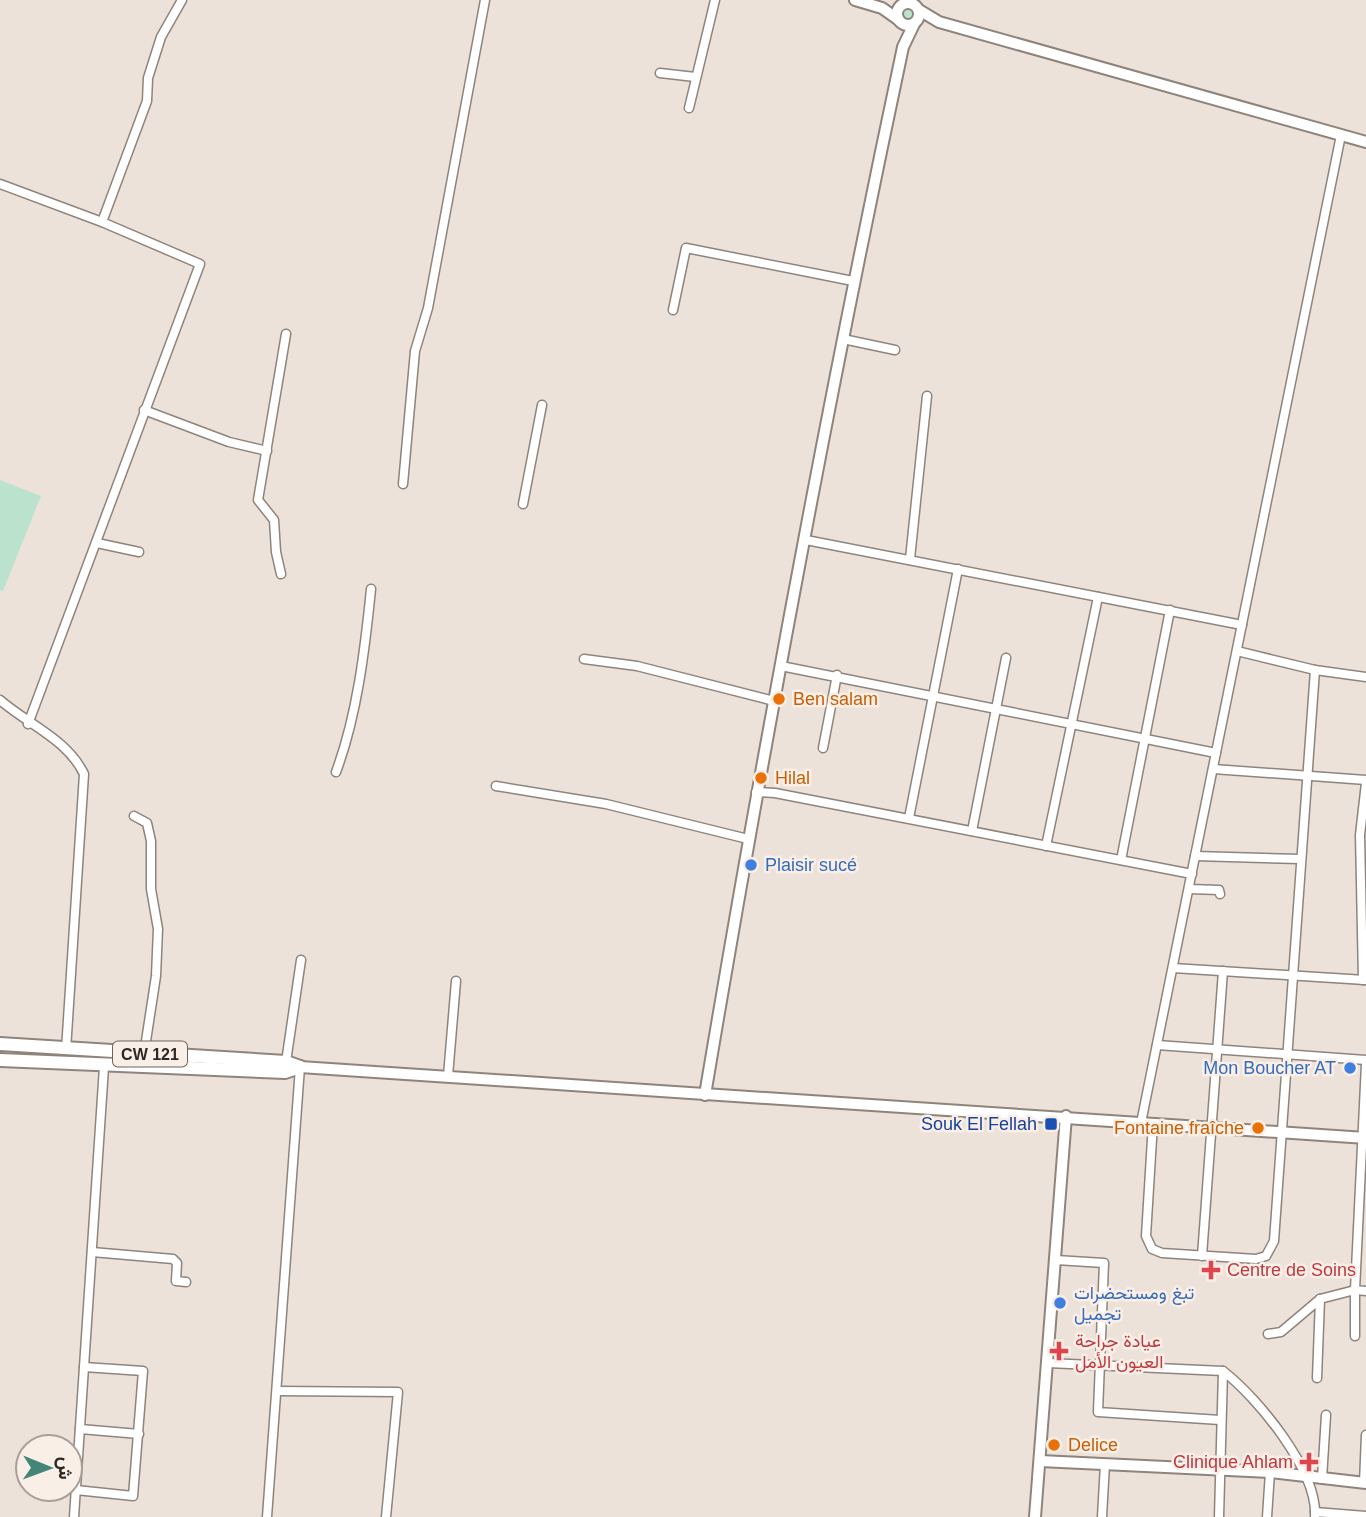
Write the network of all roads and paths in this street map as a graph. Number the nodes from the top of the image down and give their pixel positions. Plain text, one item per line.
1 (183, 0) edge
2 (485, 0) edge
3 (715, 0) edge
4 (855, 0) edge
5 (903, 3) edge
6 (877, 6) junction
7 (919, 6) edge
8 (899, 21) junction
9 (939, 22) junction
10 (914, 24) junction
11 (903, 47) junction
12 (660, 72) dead end
13 (695, 78) junction
14 (689, 108) dead end
15 (1341, 135) junction
16 (1366, 142) edge
17 (0, 184) edge
18 (103, 222) junction
19 (853, 281) junction
20 (673, 310) dead end
21 (286, 334) dead end
22 (843, 339) junction
23 (895, 350) dead end
24 (927, 396) dead end
25 (542, 405) dead end
26 (144, 410) junction
27 (267, 451) junction
28 (403, 484) dead end
29 (523, 504) dead end
30 (806, 540) junction
31 (97, 543) junction
32 (139, 552) dead end
33 (910, 559) junction
34 (958, 569) junction
35 (281, 574) dead end
36 (370, 589) dead end
37 (1098, 597) junction
38 (1170, 610) junction
39 (1242, 625) junction
40 (1237, 651) junction
41 (1006, 658) dead end
42 (584, 659) dead end
43 (781, 666) junction
44 (1315, 670) junction
45 (837, 675) junction
46 (1366, 677) edge
47 (933, 695) junction
48 (0, 701) edge
49 (774, 701) junction
50 (997, 709) junction
51 (28, 724) junction
52 (1070, 724) junction
53 (1145, 738) junction
54 (823, 748) dead end
55 (1216, 753) junction
56 (1213, 769) junction
57 (336, 772) dead end
58 (1306, 776) junction
59 (1366, 782) edge
60 (496, 786) dead end
61 (756, 792) junction
62 (134, 816) dead end
63 (909, 818) junction
64 (972, 831) junction
65 (748, 839) junction
66 (1046, 846) junction
67 (1195, 856) junction
68 (1300, 859) junction
69 (1121, 860) junction
70 (1192, 874) junction
71 (1189, 889) junction
72 (1220, 894) dead end
73 (1363, 904) edge
74 (301, 960) dead end
75 (1173, 968) junction
76 (1223, 971) junction
77 (1292, 976) junction
78 (1364, 980) edge
79 (456, 981) dead end
80 (0, 1044) edge
81 (1157, 1045) junction
82 (66, 1049) junction
83 (1217, 1049) junction
84 (144, 1054) junction
85 (1288, 1054) junction
86 (0, 1060) edge
87 (1366, 1061) edge
88 (286, 1062) junction
89 (104, 1067) junction
90 (300, 1067) junction
91 (448, 1076) junction
92 (705, 1095) junction
93 (1066, 1116) junction
94 (1147, 1123) junction
95 (1211, 1128) junction
96 (1283, 1132) junction
97 (1364, 1138) edge
98 (1356, 1217) junction
99 (1366, 1217) edge
100 (92, 1252) junction
101 (1202, 1256) junction
102 (1056, 1260) junction
103 (186, 1282) dead end
104 (1354, 1290) junction
105 (1366, 1291) edge
106 (1320, 1299) junction
107 (1268, 1334) dead end
108 (1355, 1336) dead end
109 (1048, 1363) junction
110 (84, 1367) junction
111 (1100, 1367) junction
112 (1223, 1371) junction
113 (1317, 1378) dead end
114 (277, 1391) junction
115 (1326, 1415) dead end
116 (1220, 1420) junction
117 (80, 1429) junction
118 (80, 1433) edge
119 (139, 1434) junction
120 (1366, 1435) edge
121 (1040, 1461) junction
122 (1105, 1464) junction
123 (1220, 1470) junction
124 (1270, 1472) junction
125 (1304, 1478) junction
126 (1322, 1479) junction
127 (1365, 1483) edge
128 (84, 1491) edge
129 (1315, 1514) edge
130 (1366, 1516) edge
131 (267, 1517) edge
132 (386, 1517) edge
133 (1035, 1517) edge
134 (1102, 1517) edge
135 (1219, 1517) edge
136 (1267, 1517) edge

1 - 18 street
2 - 28 street
3 - 13 street
4 - 6 main road
5 - 6 main road
5 - 7 main road
5 - 8 main road
6 - 8 main road
7 - 9 main road
7 - 10 main road
8 - 10 main road
8 - 11 main road
9 - 10 main road
9 - 15 main road
10 - 11 main road
11 - 19 main road
12 - 13 street
13 - 14 street
15 - 16 main road
15 - 39 street
17 - 18 street
18 - 26 street
19 - 20 street
19 - 22 main road
21 - 27 street
22 - 23 street
22 - 30 main road
24 - 33 street
25 - 29 street
26 - 27 street
26 - 31 street
27 - 35 street
30 - 33 street
30 - 43 main road
31 - 32 street
31 - 51 street
33 - 34 street
34 - 37 street
34 - 47 street
36 - 57 street
37 - 38 street
37 - 52 street
38 - 39 street
38 - 53 street
39 - 40 street
40 - 44 street
40 - 55 street
41 - 50 street
42 - 49 street
43 - 45 street
43 - 49 main road
44 - 46 street
44 - 58 street
45 - 47 street
45 - 54 street
47 - 50 street
47 - 63 street
48 - 51 street
49 - 61 main road
50 - 52 street
50 - 64 street
51 - 82 street
52 - 53 street
52 - 66 street
53 - 55 street
53 - 69 street
55 - 56 street
56 - 58 street
56 - 67 street
58 - 59 street
58 - 68 street
59 - 73 street
60 - 65 street
61 - 63 street
61 - 65 main road
62 - 84 street
63 - 64 street
64 - 66 street
65 - 92 main road
66 - 69 street
67 - 68 street
67 - 70 street
68 - 77 street
69 - 70 street
70 - 71 street
71 - 72 street
71 - 75 street
73 - 78 street
74 - 88 street
75 - 76 street
75 - 81 street
76 - 77 street
76 - 83 street
77 - 78 street
77 - 85 street
79 - 91 street
80 - 82 highway, CW 121
81 - 83 street
81 - 94 street
82 - 84 highway, CW 121
83 - 85 street
83 - 95 street
84 - 88 highway, CW 121
85 - 87 street
85 - 96 street
86 - 89 highway
87 - 97 street
88 - 90 highway, CW 121
89 - 90 highway
89 - 100 street
90 - 91 main road, CW 121
90 - 114 street
91 - 92 main road, CW 121
92 - 93 main road, CW 121
93 - 94 main road, CW 121
93 - 102 main road
94 - 95 main road, CW 121
94 - 101 street
95 - 96 main road, CW 121
95 - 101 street
96 - 97 main road, CW 121
96 - 101 street
97 - 98 street
98 - 99 street
98 - 104 street
100 - 103 street
100 - 110 street
102 - 109 main road
102 - 111 street
104 - 105 street
104 - 106 street
104 - 108 street
106 - 107 street
106 - 113 street
109 - 111 street
109 - 121 main road
110 - 117 street
110 - 119 street
111 - 112 street
111 - 116 street
112 - 116 street
112 - 125 street
114 - 131 street
114 - 132 street
115 - 126 street
116 - 123 street
117 - 118 street
117 - 119 street
119 - 128 street
120 - 127 street
121 - 122 main road
121 - 133 main road
122 - 123 main road
122 - 134 street
123 - 124 main road
123 - 135 street
124 - 125 main road
124 - 136 street
125 - 126 main road
125 - 129 street
126 - 127 main road
129 - 130 street

